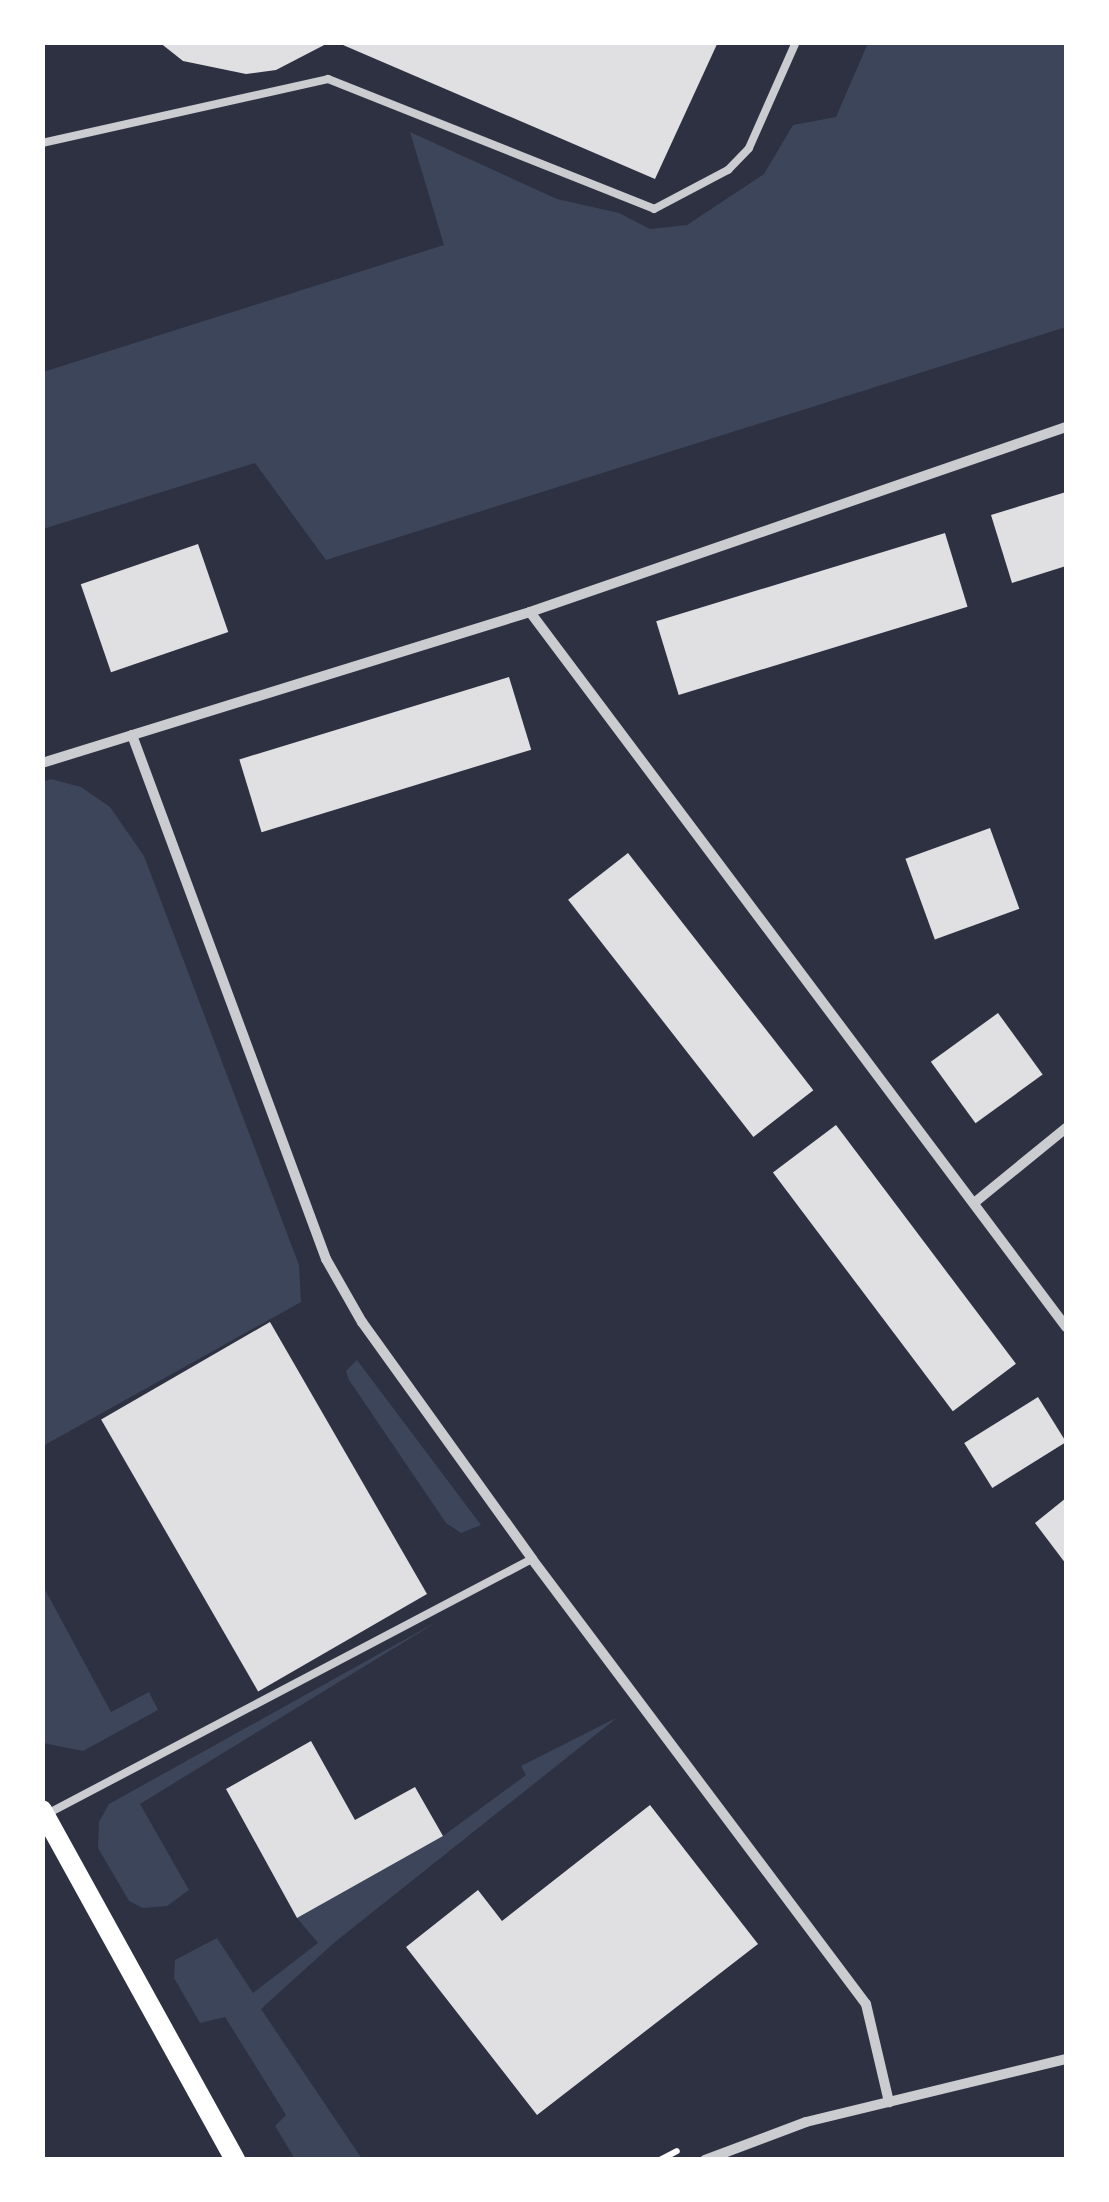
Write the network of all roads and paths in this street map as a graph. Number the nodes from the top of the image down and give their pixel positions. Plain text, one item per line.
1 (796, 42) edge
2 (42, 142) edge
3 (1066, 427) edge
4 (530, 612) junction
5 (132, 735) junction
6 (42, 763) edge
7 (1066, 1128) edge
8 (974, 1203) junction
9 (1066, 1327) edge
10 (532, 1559) junction
11 (44, 1812) edge
12 (1066, 2059) edge
13 (888, 2102) junction
14 (235, 2160) edge
15 (705, 2160) edge

1 - 2 lane
3 - 4 street
4 - 5 street
4 - 8 street
5 - 6 street
5 - 10 street
7 - 8 street
8 - 9 street
10 - 11 lane
10 - 13 street
11 - 14 main road
12 - 13 street
13 - 15 street

